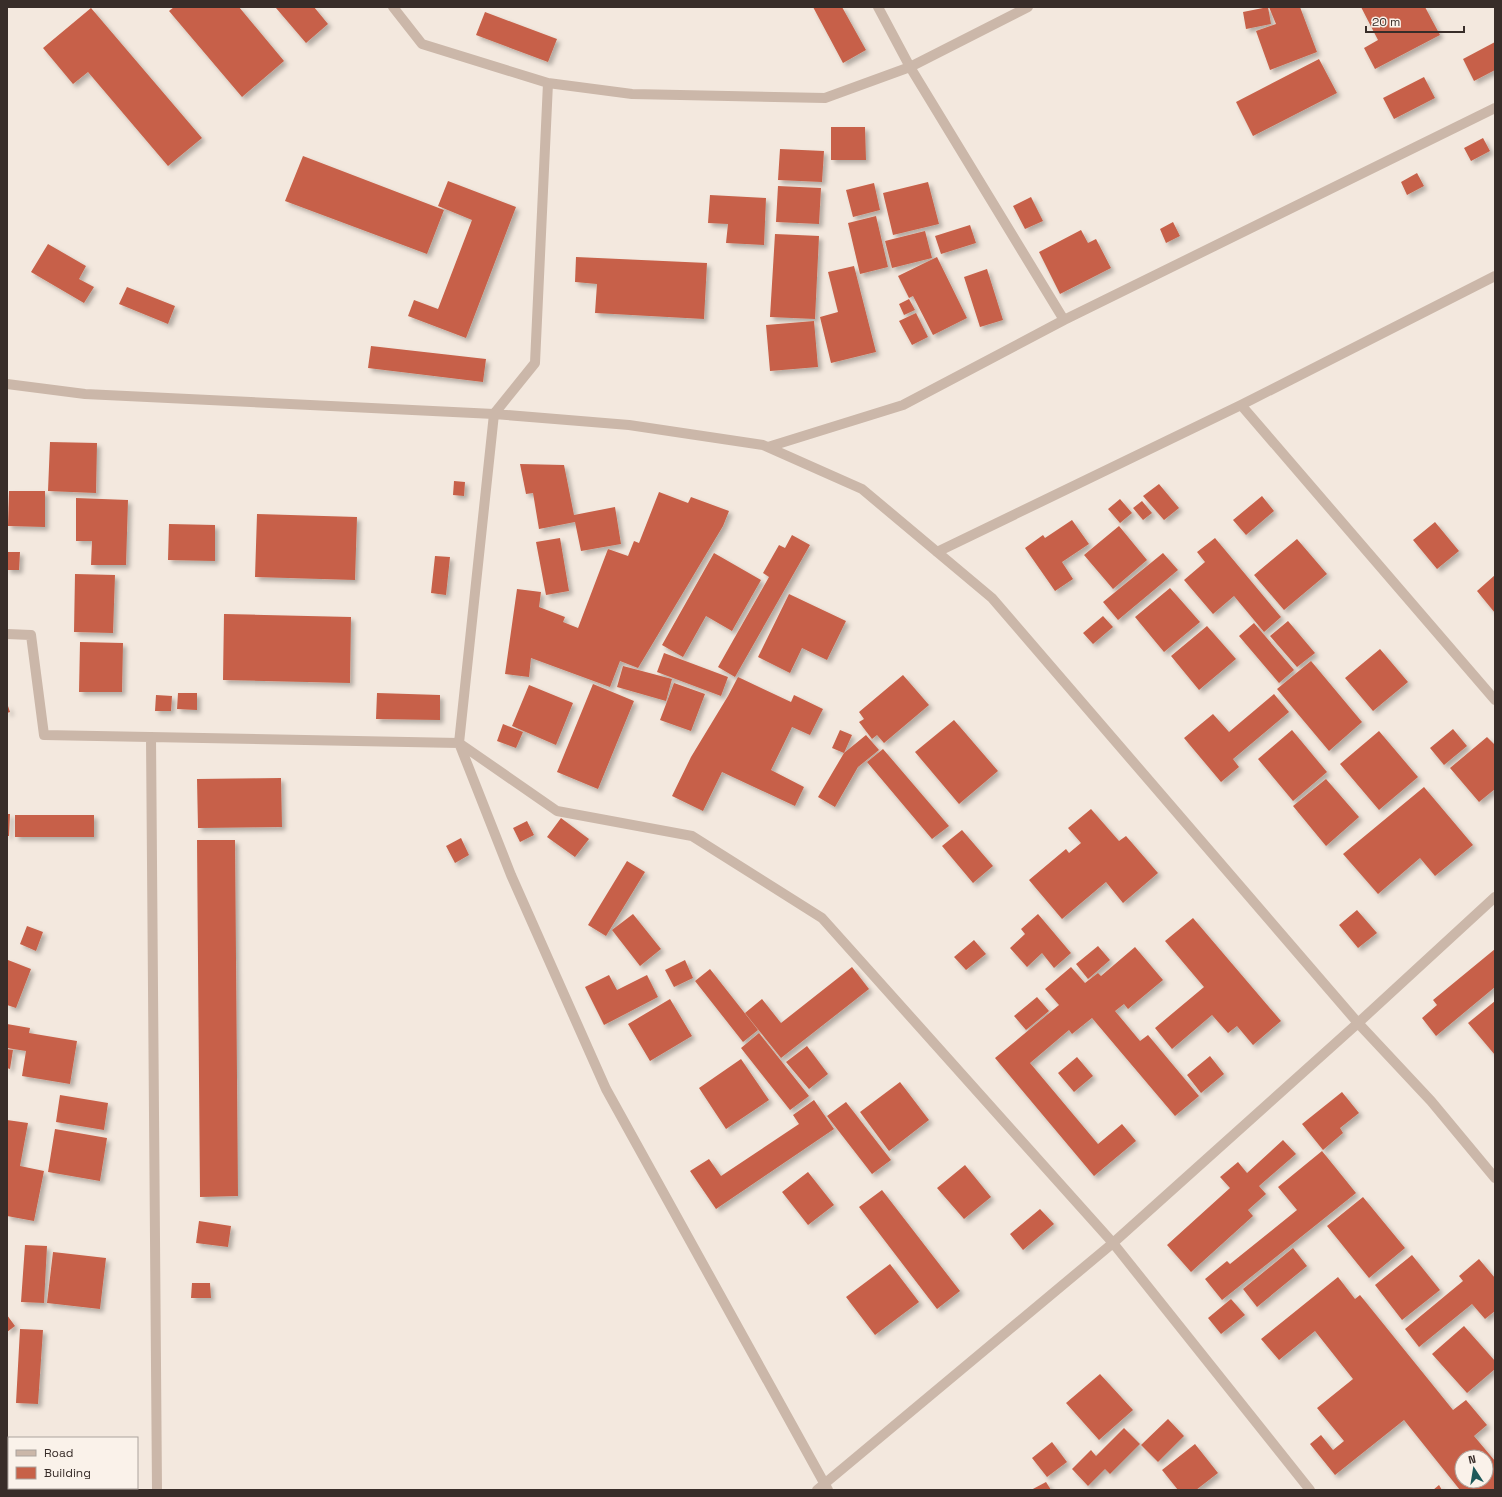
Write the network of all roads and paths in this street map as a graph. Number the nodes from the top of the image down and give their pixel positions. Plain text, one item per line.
1 (393, 7) edge
2 (878, 7) edge
3 (1028, 7) edge
4 (910, 67) junction
5 (548, 83) junction
6 (1495, 108) edge
7 (1495, 276) edge
8 (1064, 320) junction
9 (7, 384) edge
10 (1241, 405) junction
11 (494, 414) junction
12 (768, 447) junction
13 (937, 552) junction
14 (7, 634) edge
15 (1495, 700) edge
16 (151, 737) junction
17 (459, 743) junction
18 (1495, 897) edge
19 (1358, 1023) junction
20 (1495, 1178) edge
21 (1113, 1243) junction
22 (823, 1488) edge
23 (157, 1490) edge
24 (1310, 1490) edge

1 - 5 street
2 - 4 street
3 - 4 street
4 - 5 street
4 - 8 street
5 - 11 street
6 - 8 street
7 - 10 street
8 - 12 street
9 - 11 street
10 - 13 street
10 - 15 street
11 - 12 street
11 - 17 street
12 - 13 street
13 - 19 street
14 - 16 street
16 - 17 street
16 - 23 street
17 - 21 street
17 - 22 street
18 - 19 street
19 - 20 street
19 - 21 street
21 - 22 street
21 - 24 street

